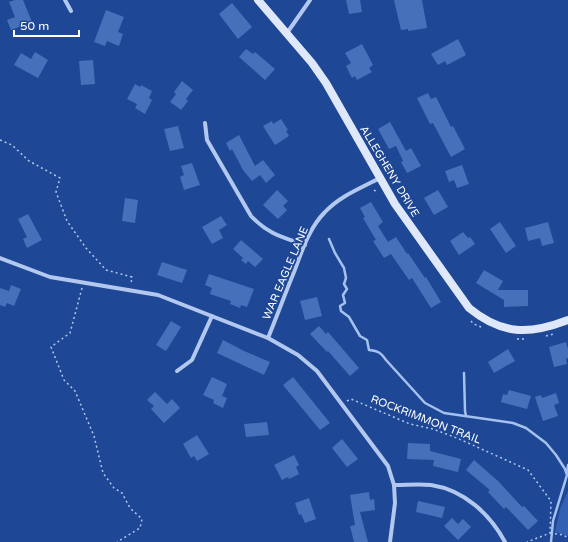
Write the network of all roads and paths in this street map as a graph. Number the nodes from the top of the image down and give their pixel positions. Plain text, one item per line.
1 (64, 0) edge
2 (258, 0) edge
3 (310, 0) edge
4 (70, 11) dead end
5 (286, 33) junction
6 (205, 123) dead end
7 (0, 140) edge
8 (380, 178) junction
9 (305, 245) junction
10 (0, 258) edge
11 (84, 282) junction
12 (131, 290) junction
13 (212, 316) junction
14 (568, 320) edge
15 (268, 338) junction
16 (177, 371) dead end
17 (341, 404) junction
18 (394, 485) junction
19 (550, 533) junction
20 (568, 538) edge
21 (117, 542) edge
22 (390, 542) edge
23 (505, 542) edge
24 (527, 542) edge

1 - 4 street
2 - 5 street, ALLEGHENY DRIVE
3 - 5 street
5 - 8 street, ALLEGHENY DRIVE
6 - 9 street
7 - 12 path
8 - 9 street, WAR EAGLE LANE
8 - 14 street, ALLEGHENY DRIVE
9 - 15 street, WAR EAGLE LANE
10 - 11 street
11 - 12 street
11 - 21 path
12 - 13 street
13 - 15 street
13 - 16 street
15 - 17 street
17 - 18 street
17 - 19 path, ROCKRIMMON TRAIL
18 - 22 street
18 - 23 street
19 - 20 path
19 - 24 path

